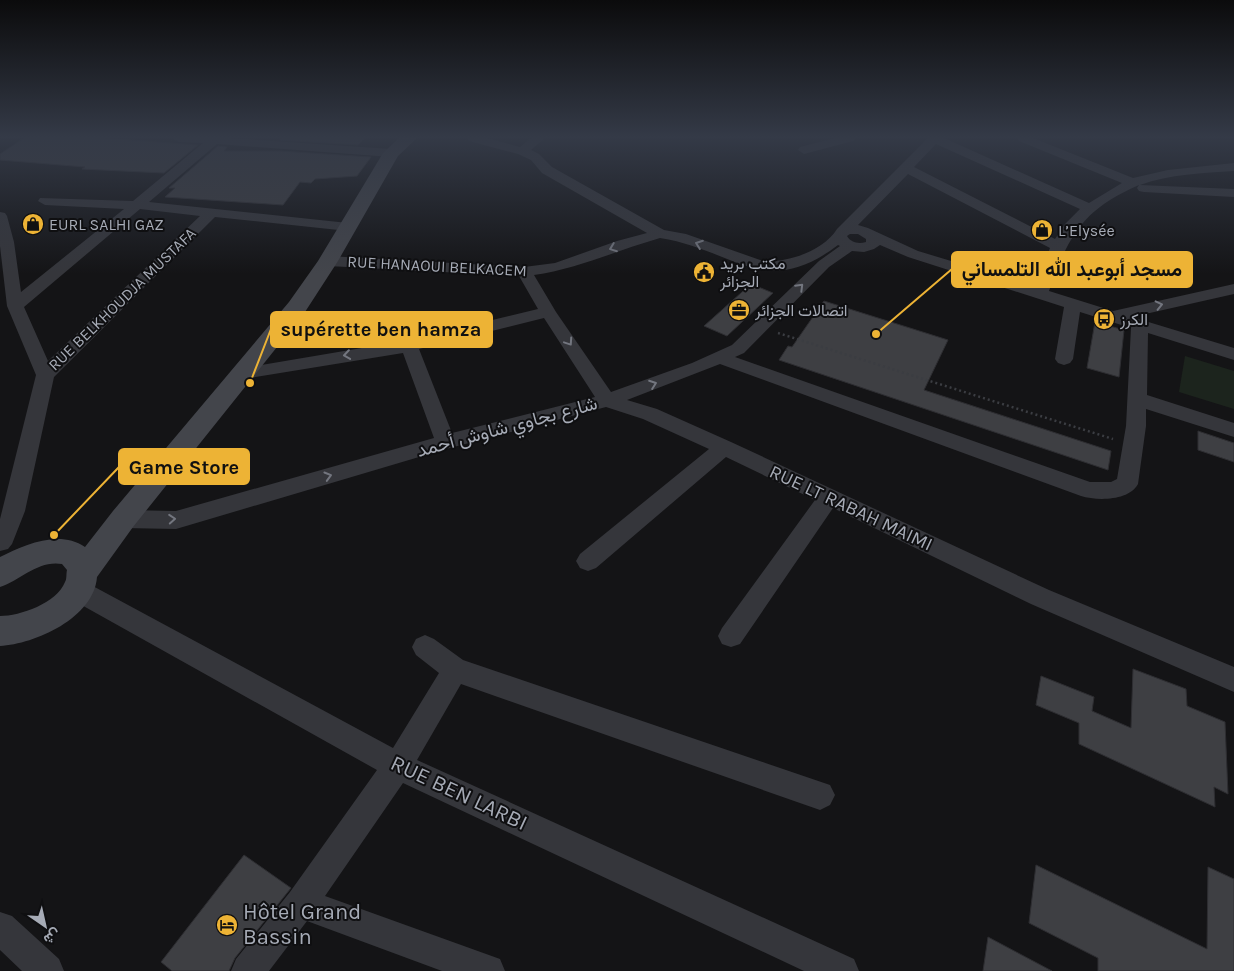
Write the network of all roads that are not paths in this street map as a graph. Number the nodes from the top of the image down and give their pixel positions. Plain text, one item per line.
1 (164, 183) edge
2 (373, 183) edge
3 (571, 183) edge
4 (889, 183) edge
5 (936, 183) edge
6 (1034, 183) edge
7 (1125, 183) edge
8 (1136, 183) edge
9 (1129, 185) junction
10 (1234, 193) edge
11 (45, 201) dead end
12 (138, 205) junction
13 (865, 208) junction
14 (1091, 209) junction
15 (211, 212) junction
16 (0, 216) edge
17 (348, 227) junction
18 (660, 234) junction
19 (869, 234) junction
20 (848, 240) junction
21 (1059, 247) junction
22 (913, 254) junction
23 (328, 261) junction
24 (524, 272) junction
25 (1234, 289) edge
26 (1040, 292) junction
27 (1074, 303) junction
28 (16, 306) junction
29 (548, 312) junction
30 (1112, 316) junction
31 (1140, 325) junction
32 (410, 346) junction
33 (1234, 354) edge
34 (720, 358) junction
35 (1064, 359) dead end
36 (243, 373) junction
37 (45, 375) junction
38 (607, 400) junction
39 (1137, 400) junction
40 (1234, 430) edge
41 (446, 442) junction
42 (724, 447) junction
43 (828, 498) junction
44 (123, 519) junction
45 (588, 561) dead end
46 (1, 564) edge
47 (76, 582) junction
48 (12, 630) edge
49 (731, 636) dead end
50 (426, 647) dead end
51 (0, 651) edge
52 (455, 670) junction
53 (1234, 680) edge
54 (398, 766) junction
55 (820, 795) dead end
56 (301, 903) junction
57 (0, 928) edge
58 (47, 971) edge
59 (248, 971) edge
60 (488, 971) edge
61 (842, 971) edge

1 - 12 street
2 - 17 main road
3 - 18 street
4 - 13 street
5 - 21 street
6 - 14 street
7 - 9 street
8 - 9 street
9 - 10 street
9 - 14 street
11 - 12 street
12 - 15 street
12 - 28 street
13 - 19 street
13 - 20 street
14 - 21 street
15 - 17 street
15 - 37 street, RUE BELKHOUDJA MUSTAFA
16 - 28 street, RUE BELKHOUDJA MUSTAFA
17 - 23 main road
20 -> 18 street
18 -> 24 street, RUE HANAOUI BELKACEM
19 - 20 street
19 - 20 street
19 - 22 street
20 - 22 street
34 -> 20 street, شارع بجاوي شاوش أحمد
21 - 26 street
22 - 26 street
23 - 24 street, RUE HANAOUI BELKACEM
23 - 36 main road
24 - 29 street
30 -> 25 street
26 - 27 street
27 - 30 street
27 - 35 street
28 - 37 street, RUE BELKHOUDJA MUSTAFA
29 - 32 street
29 -> 38 street
30 - 31 street
31 - 33 street
31 - 39 street
32 -> 36 street
32 - 41 street
38 -> 34 street, شارع بجاوي شاوش أحمد
34 - 39 street
36 - 44 main road
37 - 46 street
38 - 41 street, شارع بجاوي شاوش أحمد
38 - 42 street, RUE LT RABAH MAIMI
39 - 40 street
44 -> 41 street, شارع بجاوي شاوش أحمد
42 - 43 street, RUE LT RABAH MAIMI
42 - 45 street
43 - 49 street
43 - 53 street, RUE LT RABAH MAIMI
44 - 47 main road
46 - 47 main road
47 - 48 main road
47 - 54 street, RUE BEN LARBI
48 - 51 main road
50 - 52 street
52 - 54 street
52 - 55 street
54 - 56 street
54 - 61 street, RUE BEN LARBI
56 - 59 street
56 - 60 street
57 - 58 street

